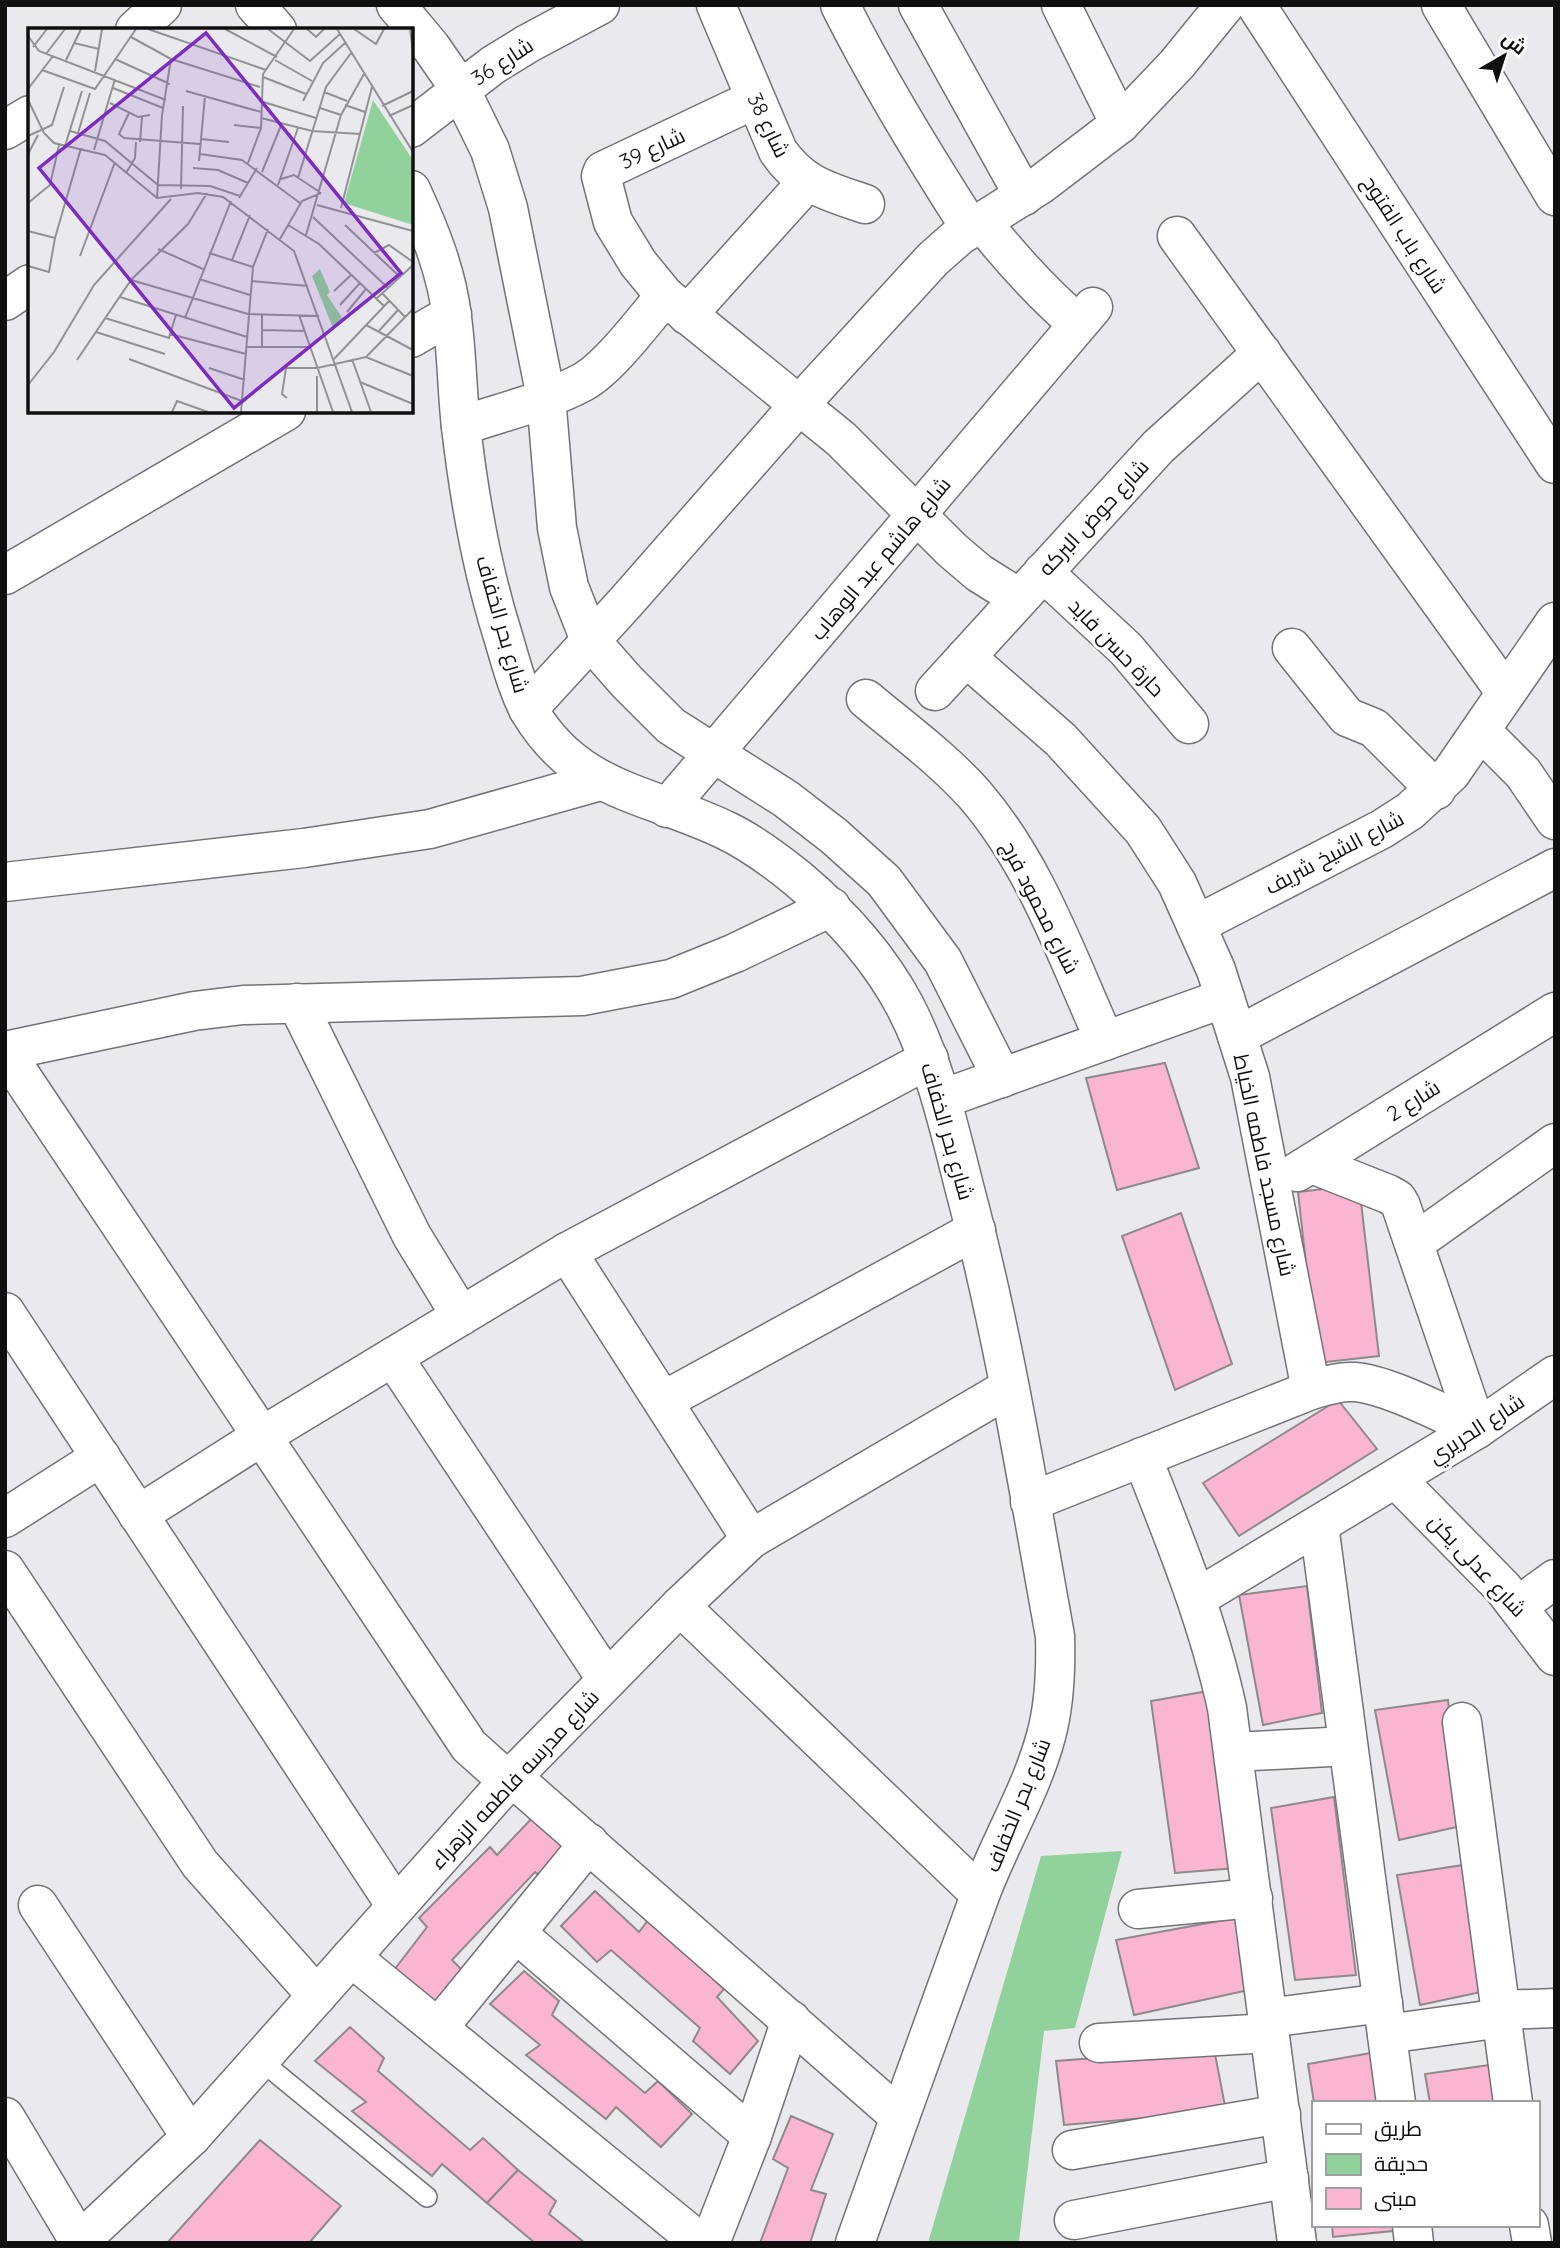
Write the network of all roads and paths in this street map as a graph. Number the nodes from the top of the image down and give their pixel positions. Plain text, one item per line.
1 (162, 5) edge
2 (254, 5) edge
3 (396, 5) edge
4 (600, 5) edge
5 (716, 5) edge
6 (839, 5) edge
7 (918, 5) edge
8 (1061, 5) edge
9 (1225, 5) edge
10 (1256, 5) edge
11 (1441, 5) edge
12 (137, 28) edge
13 (275, 28) edge
14 (460, 89) junction
15 (755, 99) junction
16 (28, 116) edge
17 (1120, 124) junction
18 (413, 126) edge
19 (5, 130) edge
20 (807, 181) junction
21 (413, 194) edge
22 (1024, 196) junction
23 (1555, 196) edge
24 (865, 204) dead end
25 (976, 226) junction
26 (1177, 236) dead end
27 (28, 285) edge
28 (5, 301) edge
29 (676, 306) junction
30 (452, 314) junction
31 (413, 337) edge
32 (1262, 353) junction
33 (547, 397) junction
34 (800, 404) junction
35 (283, 413) edge
36 (461, 426) junction
37 (1555, 464) edge
38 (916, 515) junction
39 (5, 575) edge
40 (1031, 585) junction
41 (1553, 627) edge
42 (590, 640) junction
43 (1292, 648) dead end
44 (966, 657) junction
45 (935, 691) dead end
46 (1506, 693) junction
47 (866, 699) dead end
48 (528, 709) junction
49 (1189, 724) dead end
50 (1480, 731) junction
51 (715, 753) junction
52 (600, 781) junction
53 (1436, 789) junction
54 (667, 808) junction
55 (1555, 820) edge
56 (1555, 868) edge
57 (5, 882) edge
58 (831, 906) junction
59 (1196, 925) junction
60 (1225, 998) junction
61 (297, 1003) junction
62 (1555, 1012) edge
63 (1237, 1036) junction
64 (1105, 1041) junction
65 (5, 1051) edge
66 (929, 1059) junction
67 (1002, 1078) junction
68 (942, 1099) junction
69 (1555, 1143) edge
70 (1312, 1164) junction
71 (1269, 1184) junction
72 (976, 1230) junction
73 (1414, 1243) junction
74 (567, 1252) junction
75 (5, 1312) edge
76 (461, 1316) junction
77 (393, 1357) junction
78 (1555, 1376) edge
79 (1009, 1388) junction
80 (1311, 1390) junction
81 (663, 1401) junction
82 (1478, 1429) junction
83 (262, 1436) junction
84 (101, 1457) junction
85 (1142, 1457) junction
86 (1396, 1479) junction
87 (1030, 1502) junction
88 (138, 1515) junction
89 (5, 1518) edge
90 (1319, 1525) junction
91 (751, 1539) junction
92 (5, 1570) edge
93 (1555, 1578) edge
94 (1197, 1598) junction
95 (680, 1606) junction
96 (1518, 1606) junction
97 (1555, 1656) edge
98 (607, 1680) junction
99 (1462, 1722) dead end
100 (1348, 1746) junction
101 (1234, 1752) junction
102 (510, 1779) junction
103 (589, 1843) junction
104 (980, 1894) junction
105 (1253, 1898) junction
106 (38, 1905) dead end
107 (396, 1906) junction
108 (1138, 1909) dead end
109 (516, 1933) junction
110 (351, 1957) junction
111 (317, 1996) junction
112 (1555, 2008) edge
113 (1502, 2014) junction
114 (1385, 2019) junction
115 (791, 2020) junction
116 (1269, 2025) junction
117 (438, 2028) junction
118 (1099, 2043) dead end
119 (260, 2060) junction
120 (1396, 2101) edge
121 (1513, 2101) edge
122 (1280, 2114) junction
123 (5, 2117) edge
124 (900, 2117) junction
125 (752, 2136) junction
126 (191, 2137) junction
127 (1072, 2150) dead end
128 (1289, 2178) junction
129 (426, 2197) dead end
130 (1074, 2220) dead end
131 (78, 2242) edge
132 (701, 2243) edge
133 (710, 2243) edge
134 (855, 2243) edge
135 (1297, 2243) edge

1 - 12 street
2 - 13 street
3 - 14 street
4 - 14 street, شارع 36
5 - 15 street, شارع 38
6 - 25 street
7 - 22 street
8 - 17 street
9 - 17 street
10 - 37 street, شارع باب الفتوح
11 - 23 street
14 - 18 street, شارع 36
14 - 33 street
15 - 20 street, شارع 38
15 - 29 street, شارع 39
16 - 19 street
17 - 22 street
20 - 24 street, شارع 38
20 - 29 street
21 - 30 street, شارع بحر الخفاف
22 - 25 street
25 - 34 street
25 - 38 street, شارع هاشم عبد الوهاب
26 - 32 street
27 - 28 street
29 - 33 street
29 - 34 street, حارة حسن فايد
30 - 31 street
30 - 36 street, شارع بحر الخفاف
32 - 40 street, شارع حوض البركه
32 - 46 street
33 - 36 street
33 - 42 street
34 - 38 street, حارة حسن فايد
34 - 42 street
35 - 39 street
36 - 48 street, شارع بحر الخفاف
38 - 40 street, حارة حسن فايد
38 - 51 street, شارع هاشم عبد الوهاب
40 - 44 street, شارع حوض البركه
40 - 49 street, حارة حسن فايد
41 - 46 street, شارع الشيخ شريف
42 - 48 street
42 - 51 street
43 - 53 street
44 - 45 street, شارع حوض البركه
44 - 59 street, شارع مسجد فاطمه الخياط
46 - 50 street, شارع الشيخ شريف
47 - 64 street, شارع محمود فرج
48 - 52 street, شارع بحر الخفاف
50 - 53 street, شارع الشيخ شريف
50 - 55 street
51 - 54 street, شارع هاشم عبد الوهاب
51 - 67 street
52 - 54 street, شارع بحر الخفاف
52 - 57 street
53 - 59 street, شارع الشيخ شريف
54 - 58 street, شارع بحر الخفاف
56 - 63 street
58 - 61 street
58 - 66 street, شارع بحر الخفاف
59 - 60 street, شارع مسجد فاطمه الخياط
60 - 63 street, شارع مسجد فاطمه الخياط
60 - 64 street
61 - 65 street
61 - 76 street
62 - 70 street, شارع 2
63 - 71 street, شارع مسجد فاطمه الخياط
64 - 67 street
65 - 83 street
66 - 68 street, شارع بحر الخفاف
66 - 74 street
67 - 68 street
68 - 72 street, شارع بحر الخفاف
69 - 73 street
70 - 71 street, شارع 2
70 - 73 street
71 - 80 street, شارع مسجد فاطمه الخياط
72 - 79 street, شارع بحر الخفاف
72 - 81 street
73 - 82 street
74 - 76 street
74 - 81 street
75 - 84 street
76 - 77 street
77 - 83 street
77 - 98 street
78 - 82 street, شارع الحريري
79 - 87 street, شارع بحر الخفاف
79 - 91 street, شارع مدرسه فاطمه الزهراء
80 - 82 street
80 - 85 street
81 - 91 street
82 - 86 street, شارع الحريري
83 - 88 street
83 - 102 street
84 - 88 street
84 - 89 street
85 - 87 street
85 - 94 street
86 - 90 street, شارع الحريري
86 - 96 street, شارع عدلى يكن
87 - 104 street, شارع بحر الخفاف
88 - 107 street
90 - 94 street, شارع الحريري
90 - 100 street
91 - 95 street, شارع مدرسه فاطمه الزهراء
92 - 111 street
93 - 96 street
94 - 101 street
95 - 98 street, شارع مدرسه فاطمه الزهراء
95 - 104 street
96 - 97 street, شارع عدلى يكن
98 - 102 street, شارع مدرسه فاطمه الزهراء
99 - 113 street
100 - 101 street
100 - 114 street
101 - 105 street
102 - 103 street
102 - 107 street, شارع مدرسه فاطمه الزهراء
103 - 109 street
103 - 115 street
104 - 124 street, شارع بحر الخفاف
105 - 108 street
105 - 116 street
106 - 126 street
107 - 110 street, شارع مدرسه فاطمه الزهراء
109 - 117 street
109 - 125 street
110 - 111 street, شارع مدرسه فاطمه الزهراء
110 - 117 street
111 - 119 street, شارع مدرسه فاطمه الزهراء
112 - 113 street
113 - 114 street
113 - 121 street
114 - 116 street
114 - 120 street
115 - 124 street
115 - 125 street
116 - 118 street
116 - 122 street
117 - 132 street
119 - 126 street, شارع مدرسه فاطمه الزهراء
119 - 129 lane
122 - 127 street
122 - 128 street
123 - 131 street
124 - 134 street, شارع بحر الخفاف
125 - 133 street
126 - 131 street, شارع مدرسه فاطمه الزهراء
128 - 130 street
128 - 135 street

